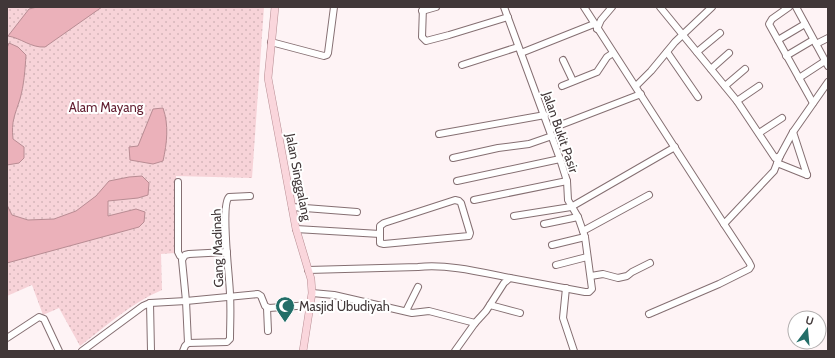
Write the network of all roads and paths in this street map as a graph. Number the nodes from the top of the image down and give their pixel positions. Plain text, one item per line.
1 (275, 7) edge
2 (334, 7) edge
3 (436, 7) edge
4 (504, 7) edge
5 (584, 7) edge
6 (612, 7) edge
7 (660, 7) edge
8 (712, 7) edge
9 (789, 7) edge
10 (796, 7) edge
11 (422, 9) edge
12 (508, 17) junction
13 (805, 24) junction
14 (596, 27) junction
15 (720, 33) dead end
16 (683, 35) junction
17 (828, 38) edge
18 (778, 40) junction
19 (271, 42) junction
20 (815, 42) junction
21 (518, 47) junction
22 (667, 52) junction
23 (697, 52) junction
24 (520, 53) junction
25 (613, 53) junction
26 (729, 53) dead end
27 (786, 56) junction
28 (563, 60) dead end
29 (826, 63) edge
30 (462, 65) dead end
31 (711, 69) junction
32 (745, 69) dead end
33 (798, 78) junction
34 (573, 81) junction
35 (828, 82) edge
36 (562, 86) dead end
37 (636, 86) junction
38 (724, 86) junction
39 (759, 86) dead end
40 (641, 94) junction
41 (698, 97) dead end
42 (736, 101) junction
43 (813, 103) junction
44 (545, 115) junction
45 (782, 118) dead end
46 (550, 129) junction
47 (793, 132) junction
48 (759, 133) junction
49 (439, 134) dead end
50 (552, 136) junction
51 (675, 147) junction
52 (453, 158) dead end
53 (560, 159) junction
54 (777, 159) junction
55 (457, 181) dead end
56 (567, 181) junction
57 (178, 182) dead end
58 (649, 195) dead end
59 (250, 196) dead end
60 (474, 200) dead end
61 (571, 206) junction
62 (292, 207) junction
63 (357, 212) dead end
64 (514, 216) dead end
65 (578, 217) junction
66 (544, 224) dead end
67 (724, 224) junction
68 (296, 229) junction
69 (380, 234) junction
70 (584, 234) junction
71 (552, 244) dead end
72 (227, 252) junction
73 (183, 257) junction
74 (587, 257) junction
75 (650, 263) dead end
76 (556, 265) dead end
77 (308, 270) junction
78 (591, 276) junction
79 (510, 278) junction
80 (418, 287) dead end
81 (566, 288) junction
82 (312, 293) junction
83 (230, 296) junction
84 (186, 301) junction
85 (150, 303) junction
86 (310, 305) junction
87 (490, 305) junction
88 (267, 308) junction
89 (406, 311) junction
90 (520, 313) dead end
91 (649, 314) dead end
92 (475, 323) junction
93 (268, 330) dead end
94 (7, 338) edge
95 (188, 343) junction
96 (59, 351) edge
97 (82, 351) edge
98 (151, 351) edge
99 (183, 351) edge
100 (303, 351) edge
101 (455, 351) edge
102 (574, 351) edge

1 - 19 main road, Jalan Singgalang
2 - 19 street
3 - 11 street
4 - 12 street, Jalan Bukit Pasir
5 - 14 street
6 - 14 street
7 - 16 street
8 - 16 street
9 - 18 street
10 - 13 street
11 - 12 street
12 - 21 street, Jalan Bukit Pasir
13 - 18 street
13 - 20 street
14 - 24 street
14 - 25 street
15 - 23 street
16 - 22 street
16 - 23 street
17 - 20 street
18 - 27 street
19 - 62 main road, Jalan Singgalang
20 - 27 street
20 - 29 street
21 - 24 street, Jalan Bukit Pasir
21 - 30 street
22 - 37 street
22 - 41 street
23 - 31 street
24 - 44 street, Jalan Bukit Pasir
25 - 34 street
25 - 37 street
26 - 31 street
27 - 33 street
28 - 34 street
29 - 33 street
31 - 38 street
32 - 38 street
33 - 43 street
34 - 36 street
35 - 43 street
37 - 40 street
38 - 42 street
39 - 42 street
40 - 46 street
40 - 51 street
42 - 48 street
43 - 47 street
44 - 46 street, Jalan Bukit Pasir
44 - 49 street
45 - 48 street
46 - 50 street, Jalan Bukit Pasir
47 - 54 street
47 - 54 street
48 - 54 street
50 - 52 street
50 - 53 street, Jalan Bukit Pasir
51 - 61 street
51 - 67 street
53 - 55 street
53 - 56 street, Jalan Bukit Pasir
54 - 67 street
56 - 60 street
56 - 61 street, Jalan Bukit Pasir
57 - 73 street
58 - 70 street
59 - 72 street, Gang Madinah
61 - 64 street
61 - 65 street, Jalan Bukit Pasir
62 - 63 street
62 - 68 main road, Jalan Singgalang
65 - 66 street
65 - 70 street, Jalan Bukit Pasir
67 - 91 street
68 - 69 street
68 - 77 main road, Jalan Singgalang
69 - 69 street
70 - 71 street
70 - 74 street, Jalan Bukit Pasir
72 - 73 street
72 - 83 street, Gang Madinah
73 - 84 street
74 - 76 street
74 - 78 street, Jalan Bukit Pasir
75 - 78 street
77 - 79 street
77 - 82 main road, Jalan Singgalang
78 - 81 street, Jalan Bukit Pasir
79 - 81 street
79 - 87 street
80 - 89 street
81 - 102 street
82 - 86 main road, Jalan Singgalang
82 - 89 street
83 - 84 street
83 - 88 street
83 - 95 street, Gang Madinah
84 - 85 street
84 - 95 street
85 - 97 street
85 - 98 street
86 - 88 street
86 - 100 main road, Jalan Singgalang
87 - 90 street
87 - 92 street
88 - 93 street
89 - 92 street
92 - 101 street
94 - 96 street
95 - 99 street

